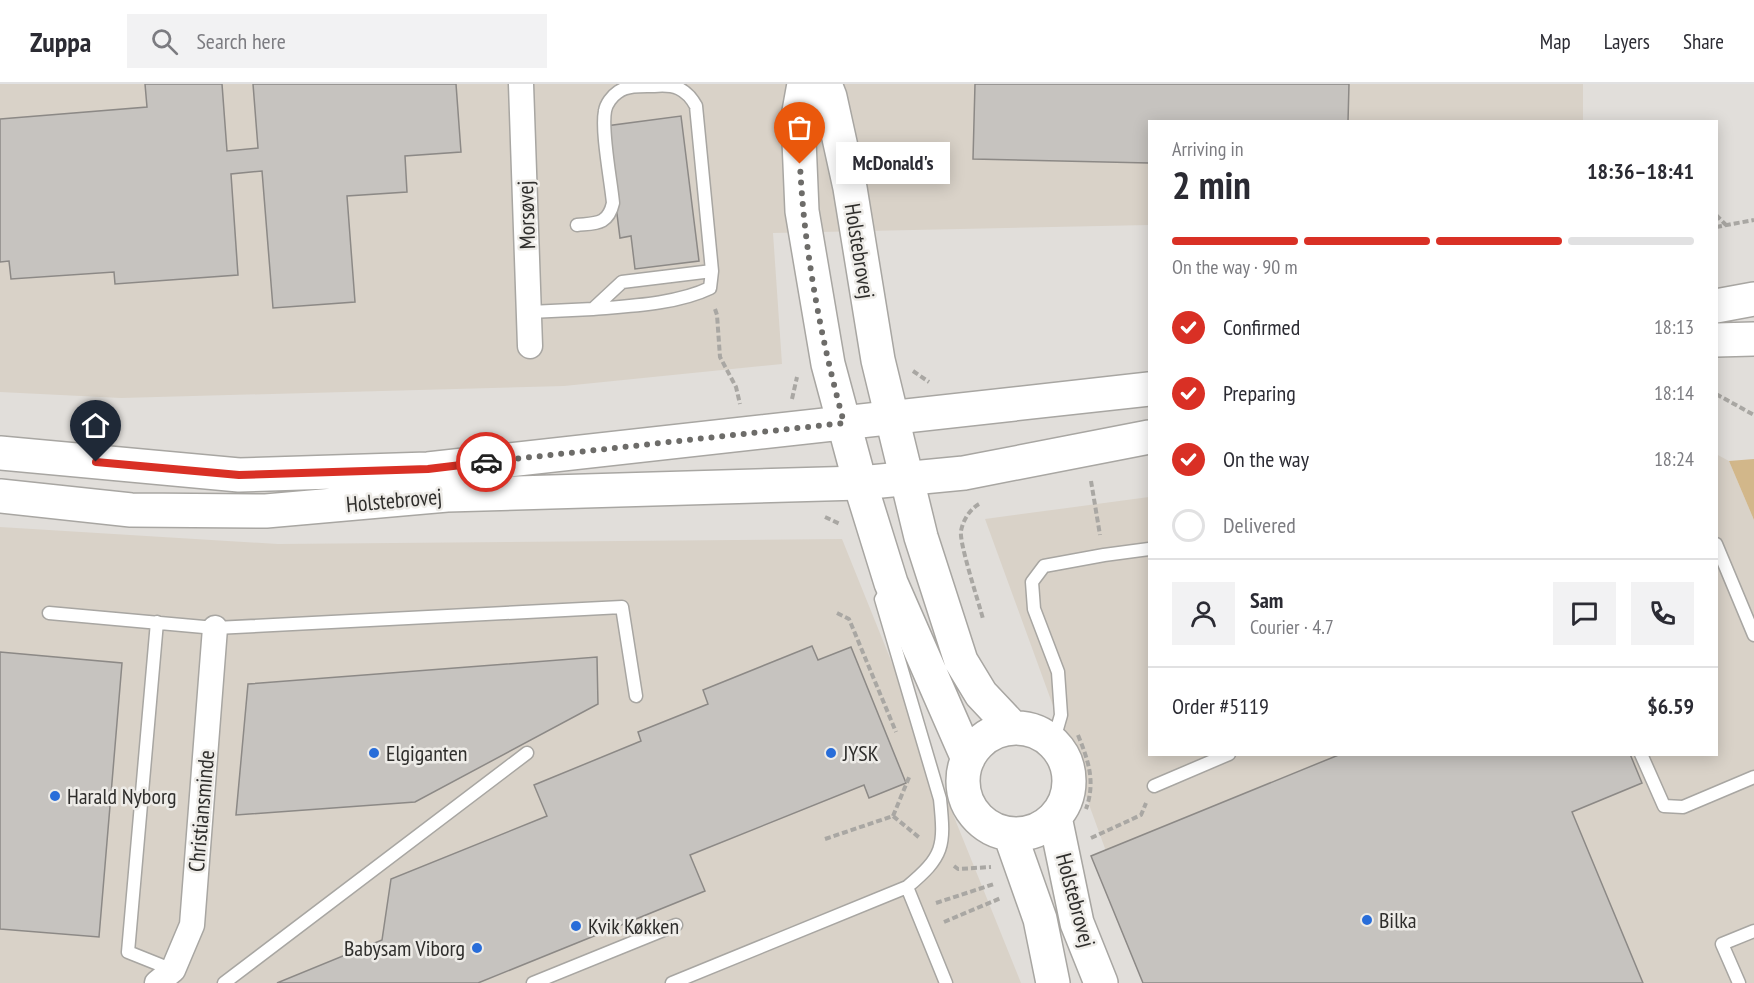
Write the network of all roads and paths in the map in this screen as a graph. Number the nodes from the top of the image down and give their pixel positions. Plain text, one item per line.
1 (521, 84) edge
2 (804, 84) edge
3 (825, 84) edge
4 (1718, 217) edge
5 (1754, 220) edge
6 (577, 225) dead end
7 (1726, 225) junction
8 (1718, 227) edge
9 (712, 271) junction
10 (707, 290) junction
11 (1754, 299) edge
12 (1718, 306) edge
13 (593, 309) junction
14 (530, 312) junction
15 (1754, 339) edge
16 (1718, 340) edge
17 (530, 346) dead end
18 (1148, 389) edge
19 (1718, 395) edge
20 (741, 408) dead end
21 (1754, 415) edge
22 (892, 419) junction
23 (844, 423) junction
24 (1148, 437) edge
25 (0, 453) edge
26 (907, 478) junction
27 (1090, 480) dead end
28 (860, 483) junction
29 (0, 496) edge
30 (1148, 549) edge
31 (1718, 550) edge
32 (1104, 555) junction
33 (891, 583) junction
34 (49, 613) dead end
35 (837, 613) dead end
36 (157, 622) junction
37 (215, 628) junction
38 (1754, 635) edge
39 (636, 696) dead end
40 (1013, 728) junction
41 (898, 738) dead end
42 (1053, 743) junction
43 (527, 753) dead end
44 (1224, 756) edge
45 (1642, 756) edge
46 (968, 759) junction
47 (912, 770) dead end
48 (1754, 777) edge
49 (1154, 786) dead end
50 (893, 816) dead end
51 (1055, 817) junction
52 (1010, 834) junction
53 (906, 887) junction
54 (676, 925) dead end
55 (1754, 931) edge
56 (165, 977) edge
57 (224, 983) edge
58 (533, 983) edge
59 (672, 983) edge
60 (946, 983) edge
61 (1053, 983) edge
62 (1101, 983) edge
63 (1739, 983) edge

1 - 14 street, Morsøvej
2 - 23 main road
3 - 22 main road, Holstebrovej
4 - 7 path
5 - 7 path
6 - 9 lane
7 - 8 path
9 - 10 lane
9 - 13 lane
10 - 13 lane
10 - 20 path
11 - 12 main road
13 - 14 lane
14 - 17 street, Morsøvej
15 - 16 main road
18 - 22 main road, Holstebrovej
19 - 21 path
22 - 23 main road, Holstebrovej
22 - 26 main road, Holstebrovej
23 - 25 main road, Holstebrovej
23 - 28 main road
24 - 26 main road, Holstebrovej
26 - 28 main road, Holstebrovej
26 - 40 main road, Holstebrovej
27 - 32 path
28 - 29 main road, Holstebrovej
28 - 33 main road
30 - 32 lane
31 - 38 lane
32 - 42 lane
33 - 46 main road
33 - 53 lane
34 - 36 lane
35 - 41 path
36 - 37 lane
36 - 56 lane
37 - 39 lane
37 - 56 street, Christiansminde
40 - 42 main road
40 - 46 main road
42 - 51 main road
43 - 57 lane
44 - 49 lane
45 - 48 lane
46 - 52 main road
47 - 50 path
51 - 52 main road
51 - 62 main road, Holstebrovej
52 - 61 main road, Holstebrovej
53 - 59 lane
53 - 60 lane
54 - 58 lane
55 - 63 lane

